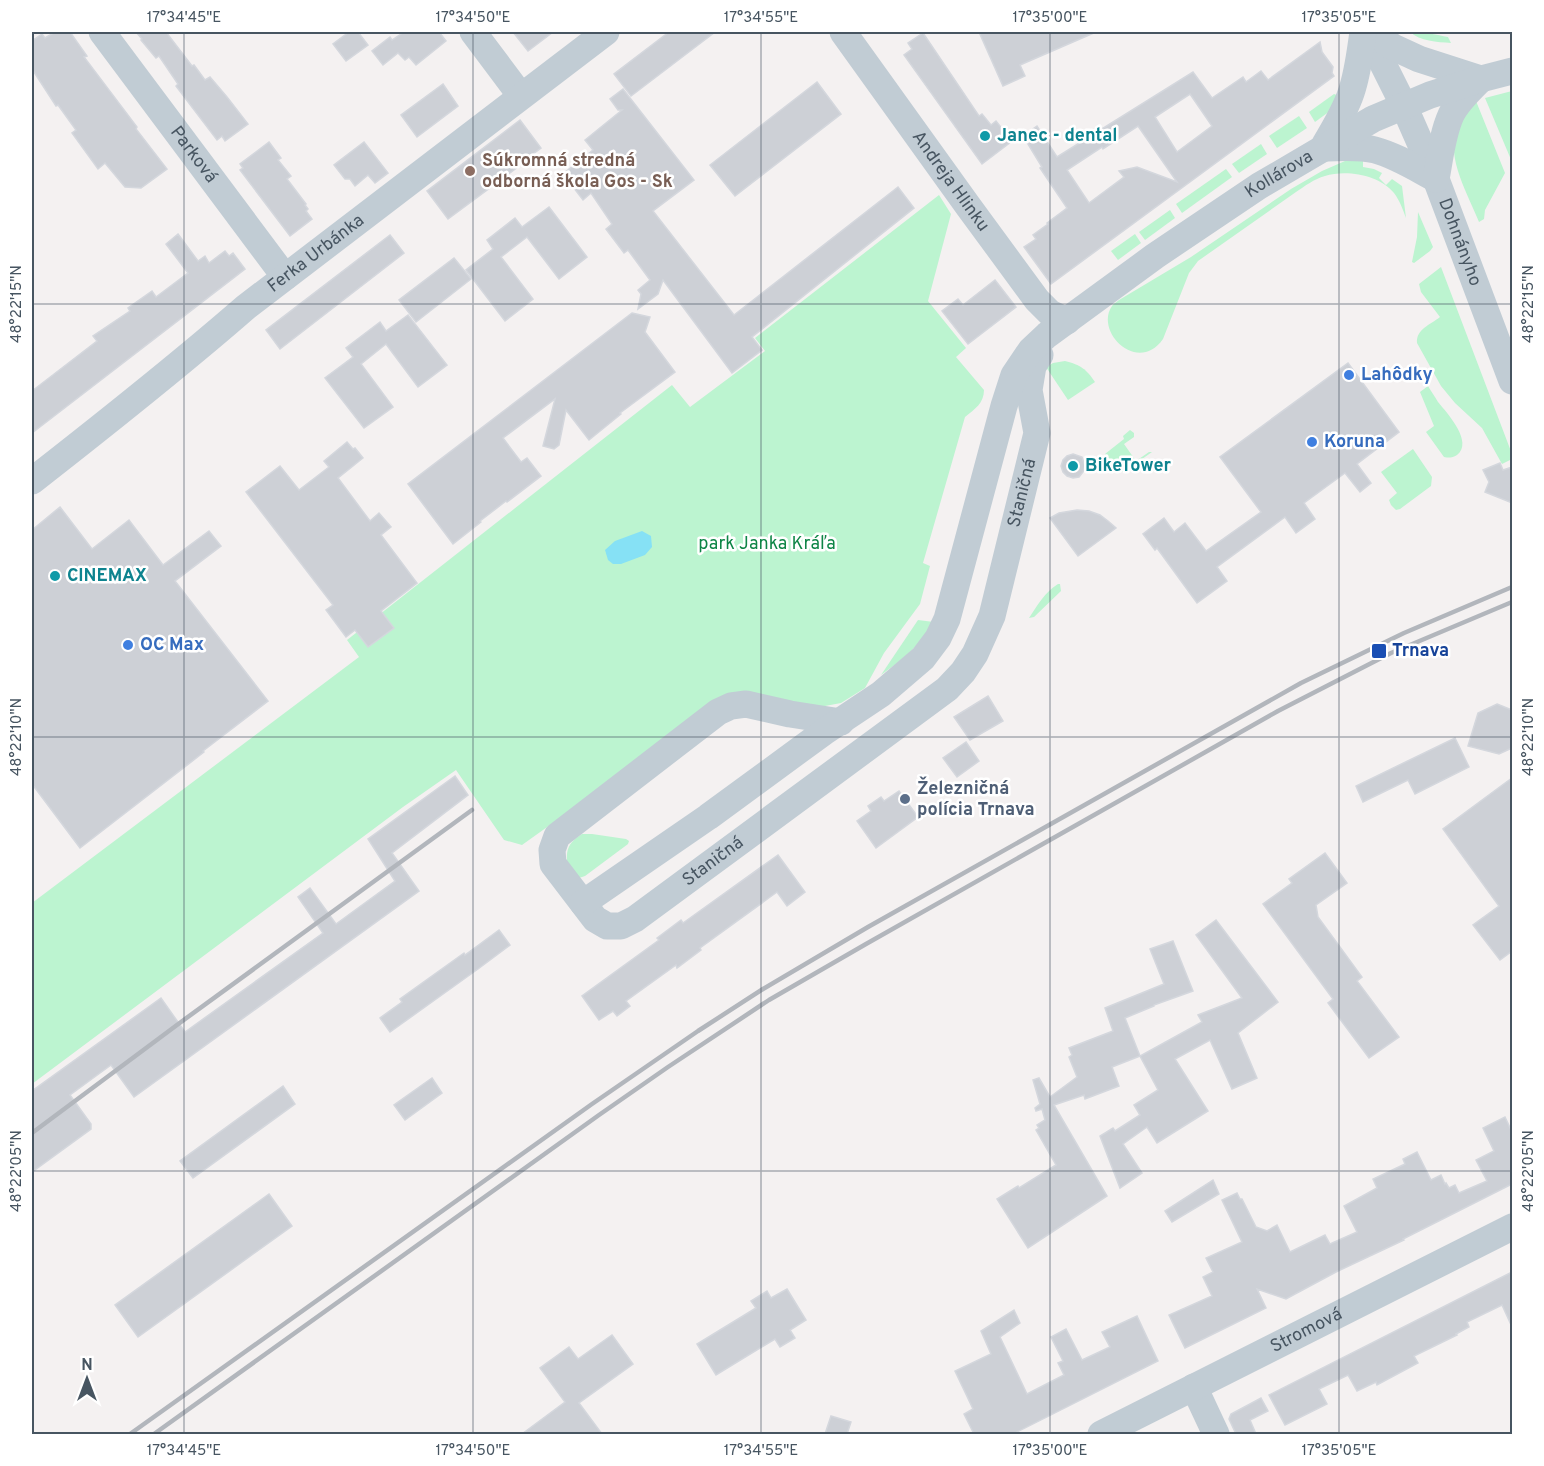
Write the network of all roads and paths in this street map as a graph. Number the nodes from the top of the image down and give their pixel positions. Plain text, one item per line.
1 (102, 32) edge
2 (473, 32) edge
3 (606, 32) edge
4 (843, 32) edge
5 (1365, 32) edge
6 (1372, 32) edge
7 (1512, 71) edge
8 (1481, 79) junction
9 (521, 96) junction
10 (1404, 105) junction
11 (1323, 148) junction
12 (1436, 179) junction
13 (285, 278) junction
14 (1067, 321) junction
15 (1512, 381) edge
16 (32, 481) edge
17 (841, 722) junction
18 (583, 903) junction
19 (1512, 1227) edge
20 (1194, 1387) junction
21 (1101, 1434) edge
22 (1216, 1434) edge

1 - 13 street, Parková
2 - 9 street
3 - 9 street, Ferka Urbánka
4 - 14 street, Andreja Hlinku
5 - 10 street, Dohnányho
5 - 11 street
6 - 8 street
7 - 8 street, Kollárova
8 - 10 street, Kollárova
8 - 12 street
9 - 13 street, Ferka Urbánka
10 - 11 street, Kollárova
10 - 12 street, Dohnányho
11 - 12 street
11 - 14 street, Kollárova
12 - 15 street, Dohnányho
13 - 16 street, Ferka Urbánka
14 - 17 street
14 - 18 street, Staničná
17 - 18 street
17 - 18 street, Staničná
19 - 20 street, Stromová
20 - 21 street, Stromová
20 - 22 street

